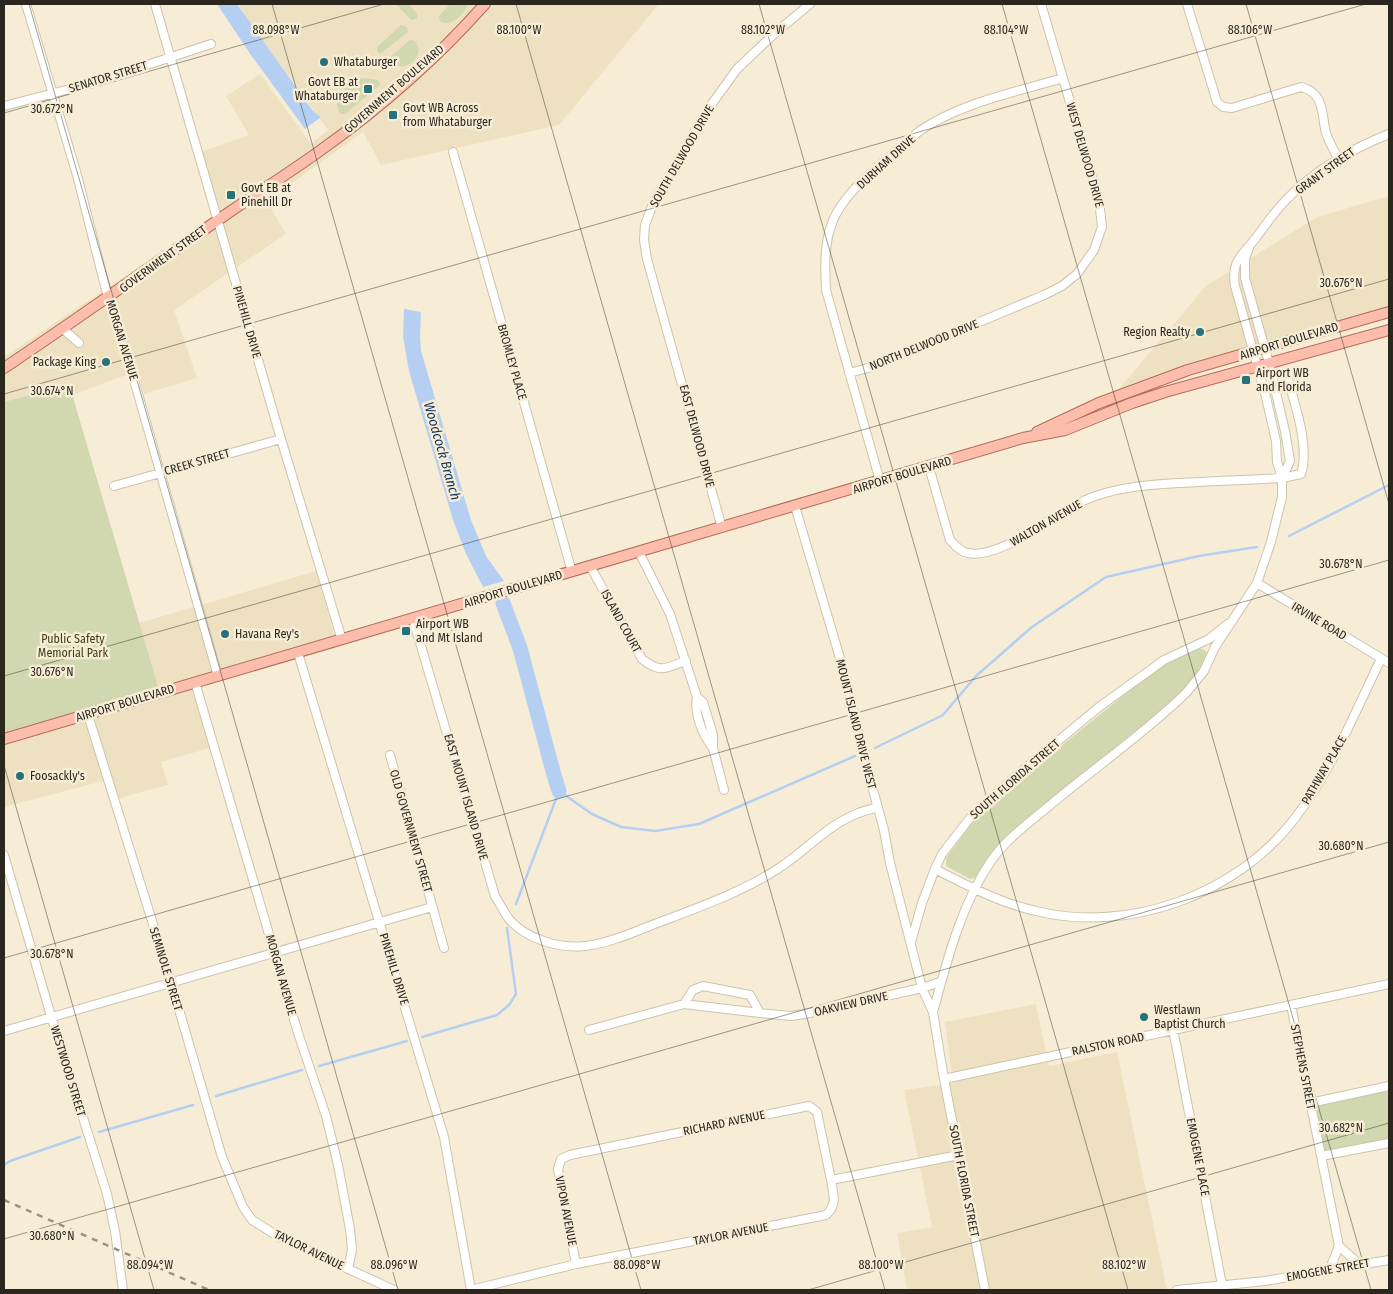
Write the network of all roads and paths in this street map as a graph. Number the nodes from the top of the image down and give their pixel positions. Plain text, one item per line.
1 (26, 4) edge
2 (155, 4) edge
3 (485, 4) edge
4 (810, 4) edge
5 (1041, 4) edge
6 (1187, 4) edge
7 (211, 44) dead end
8 (170, 58) junction
9 (1063, 78) junction
10 (52, 94) junction
11 (4, 106) edge
12 (1389, 134) edge
13 (323, 149) joint
14 (453, 152) dead end
15 (1338, 159) junction
16 (218, 220) junction
17 (1251, 244) junction
18 (108, 298) junction
19 (1389, 312) edge
20 (998, 314) joint
21 (63, 329) junction
22 (1389, 330) edge
23 (78, 343) dead end
24 (671, 344) joint
25 (1259, 349) junction
26 (1269, 363) junction
27 (1258, 366) junction
28 (4, 368) edge
29 (849, 374) junction
30 (1288, 379) dead end
31 (1022, 438) junction
32 (280, 439) junction
33 (929, 467) junction
34 (161, 473) junction
35 (1282, 478) junction
36 (880, 481) junction
37 (114, 486) dead end
38 (795, 506) junction
39 (722, 528) junction
40 (639, 552) junction
41 (590, 566) junction
42 (572, 572) junction
43 (1257, 583) junction
44 (413, 619) junction
45 (1234, 620) junction
46 (342, 640) junction
47 (298, 653) junction
48 (1381, 659) junction
49 (686, 661) junction
50 (1389, 663) edge
51 (218, 676) junction
52 (195, 682) junction
53 (88, 714) junction
54 (4, 739) edge
55 (390, 755) dead end
56 (724, 790) dead end
57 (878, 807) junction
58 (4, 855) edge
59 (935, 869) junction
60 (975, 889) junction
61 (432, 907) junction
62 (380, 923) junction
63 (911, 943) junction
64 (444, 948) dead end
65 (275, 953) junction
66 (171, 982) junction
67 (940, 982) junction
68 (1389, 984) edge
69 (922, 988) junction
70 (684, 1004) junction
71 (1291, 1005) junction
72 (933, 1012) junction
73 (760, 1013) junction
74 (51, 1016) junction
75 (589, 1030) dead end
76 (1174, 1030) junction
77 (4, 1031) edge
78 (944, 1079) junction
79 (1389, 1086) edge
80 (1310, 1102) junction
81 (1389, 1143) edge
82 (959, 1155) junction
83 (1321, 1156) junction
84 (561, 1159) joint
85 (831, 1180) junction
86 (252, 1220) joint
87 (1339, 1246) junction
88 (1389, 1260) edge
89 (576, 1264) junction
90 (1360, 1265) junction
91 (348, 1269) junction
92 (1329, 1271) junction
93 (1222, 1285) junction
94 (122, 1290) edge
95 (394, 1290) edge
96 (471, 1290) edge
97 (985, 1290) edge
98 (1177, 1290) edge

1 - 10 street, MORGAN AVENUE
2 - 8 street, PINEHILL DRIVE
3 - 13 main road, GOVERNMENT BOULEVARD
4 - 24 street, SOUTH DELWOOD DRIVE
5 - 9 street, WEST DELWOOD DRIVE
6 - 15 street
7 - 8 street, SENATOR STREET
8 - 10 street, SENATOR STREET
8 - 16 street, PINEHILL DRIVE
9 - 20 street, WEST DELWOOD DRIVE
9 - 29 street, DURHAM DRIVE
10 - 11 street, SENATOR STREET
10 - 18 street, MORGAN AVENUE
12 - 15 street, GRANT STREET
13 - 16 main road, GOVERNMENT STREET
14 - 42 street, BROMLEY PLACE
15 - 17 street, GRANT STREET
16 - 18 main road, GOVERNMENT STREET
16 - 32 street, PINEHILL DRIVE
17 - 25 street, SOUTH FLORIDA STREET
17 - 25 street, SOUTH FLORIDA STREET
18 - 21 main road, GOVERNMENT STREET
18 - 34 street, MORGAN AVENUE
19 - 25 main road, AIRPORT BOULEVARD
20 - 29 street, NORTH DELWOOD DRIVE
21 - 23 street
21 - 28 main road, GOVERNMENT STREET
22 - 26 main road, AIRPORT BOULEVARD
24 - 39 street, EAST DELWOOD DRIVE
25 - 26 street, SOUTH FLORIDA STREET
25 - 27 street, SOUTH FLORIDA STREET
25 - 31 main road, AIRPORT BOULEVARD
26 - 27 main road, AIRPORT BOULEVARD
26 - 35 street, SOUTH FLORIDA STREET
27 - 31 main road, AIRPORT BOULEVARD
27 - 35 street, SOUTH FLORIDA STREET
29 - 36 street, DURHAM DRIVE
30 - 35 street
31 - 33 main road, AIRPORT BOULEVARD
32 - 34 street, CREEK STREET
32 - 46 street, PINEHILL DRIVE
33 - 35 street, WALTON AVENUE
33 - 36 main road, AIRPORT BOULEVARD
34 - 37 street, CREEK STREET
34 - 51 street, MORGAN AVENUE
35 - 43 street, SOUTH FLORIDA STREET
36 - 38 main road, AIRPORT BOULEVARD
38 - 39 main road, AIRPORT BOULEVARD
38 - 57 street, MOUNT ISLAND DRIVE WEST
39 - 40 main road, AIRPORT BOULEVARD
40 - 41 main road, AIRPORT BOULEVARD
40 - 49 street
41 - 42 main road, AIRPORT BOULEVARD
41 - 49 street, ISLAND COURT
42 - 44 main road, AIRPORT BOULEVARD
43 - 45 street, SOUTH FLORIDA STREET
43 - 48 street, IRVINE ROAD
44 - 46 main road, AIRPORT BOULEVARD
44 - 57 street, EAST MOUNT ISLAND DRIVE
45 - 59 street, SOUTH FLORIDA STREET
45 - 60 street, SOUTH FLORIDA STREET
46 - 47 main road, AIRPORT BOULEVARD
47 - 51 main road, AIRPORT BOULEVARD
47 - 62 street, PINEHILL DRIVE
48 - 50 street, IRVINE ROAD
48 - 60 street, PATHWAY PLACE
49 - 56 street
51 - 52 main road, AIRPORT BOULEVARD
52 - 53 main road, AIRPORT BOULEVARD
52 - 65 street, MORGAN AVENUE
53 - 54 main road, AIRPORT BOULEVARD
53 - 66 street, SEMINOLE STREET
55 - 61 street, OLD GOVERNMENT STREET
57 - 63 street, MOUNT ISLAND DRIVE WEST
58 - 74 street, WESTWOOD STREET
59 - 60 street, PATHWAY PLACE
59 - 63 street, SOUTH FLORIDA STREET
60 - 67 street, SOUTH FLORIDA STREET
61 - 62 street, OLD GOVERNMENT STREET
61 - 64 street, OLD GOVERNMENT STREET
62 - 65 street, OLD GOVERNMENT STREET
62 - 96 street, PINEHILL DRIVE
63 - 69 street, SOUTH FLORIDA STREET
65 - 66 street, OLD GOVERNMENT STREET
65 - 91 street, MORGAN AVENUE
66 - 74 street, OLD GOVERNMENT STREET
66 - 86 street, SEMINOLE STREET
67 - 69 street, OAKVIEW DRIVE
67 - 72 street, SOUTH FLORIDA STREET
68 - 71 street, RALSTON ROAD
69 - 72 street, SOUTH FLORIDA STREET
69 - 73 street, OAKVIEW DRIVE
70 - 73 street, OAKVIEW DRIVE
70 - 73 street
70 - 75 street, OAKVIEW DRIVE
71 - 76 street, RALSTON ROAD
71 - 80 street, STEPHENS STREET
72 - 78 street, SOUTH FLORIDA STREET
74 - 77 street, OLD GOVERNMENT STREET
74 - 94 street, WESTWOOD STREET
76 - 78 street, RALSTON ROAD
76 - 93 street, EMOGENE PLACE
78 - 82 street, SOUTH FLORIDA STREET
79 - 80 street
80 - 83 street, STEPHENS STREET
81 - 83 street
82 - 85 street
82 - 97 street, SOUTH FLORIDA STREET
83 - 87 street, STEPHENS STREET
84 - 85 street, RICHARD AVENUE
84 - 89 street, VIPON AVENUE
85 - 89 street, TAYLOR AVENUE
86 - 91 street, TAYLOR AVENUE
87 - 90 street
87 - 92 street
88 - 90 street, EMOGENE STREET
89 - 96 street, TAYLOR AVENUE
90 - 92 street, EMOGENE STREET
91 - 95 street, TAYLOR AVENUE
92 - 93 street, EMOGENE STREET
93 - 98 street, EMOGENE STREET

